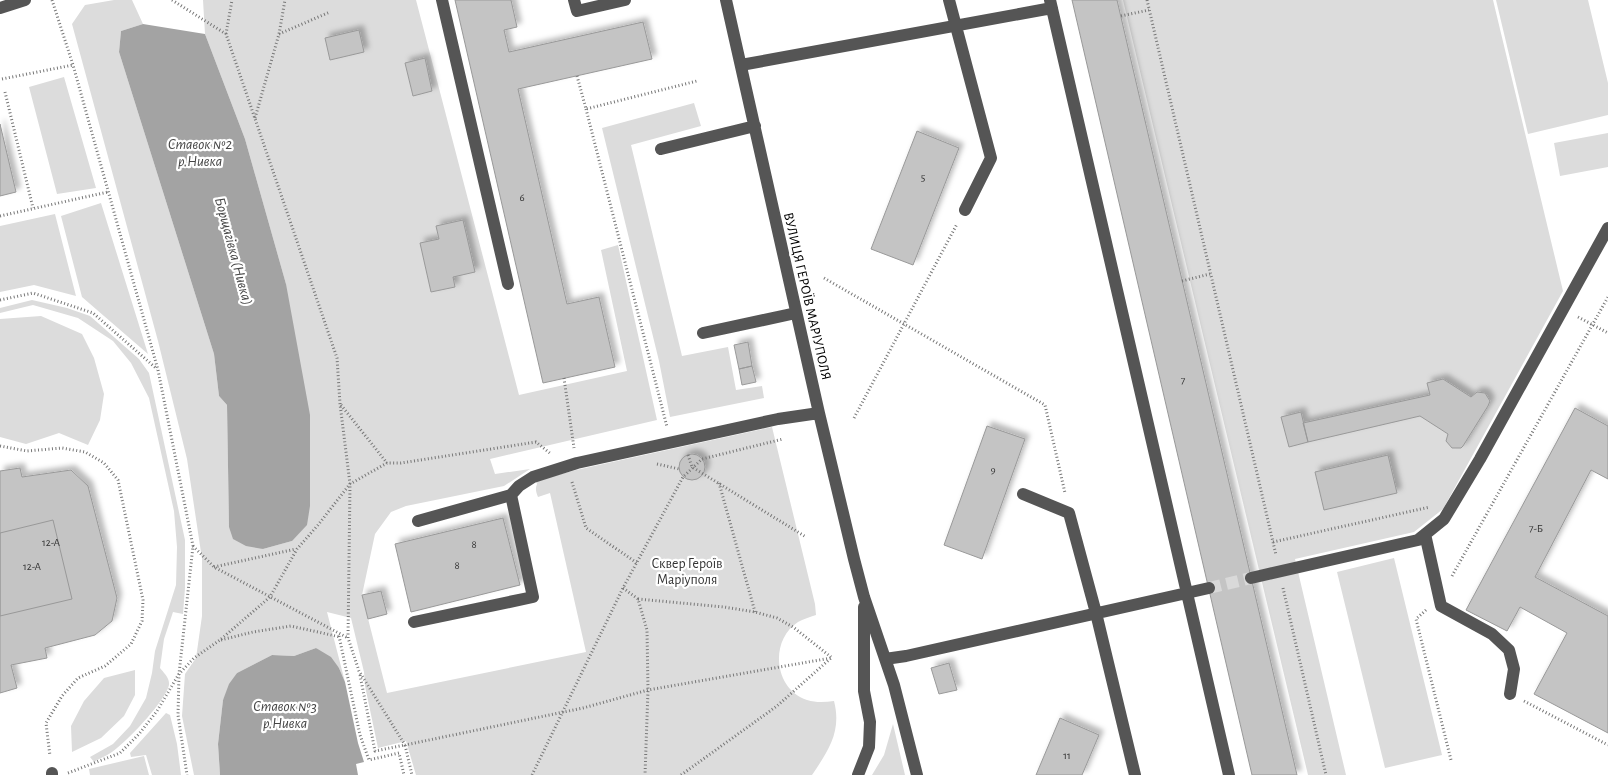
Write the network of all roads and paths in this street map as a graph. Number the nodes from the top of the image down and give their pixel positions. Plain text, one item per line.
1 (26, 0) edge
2 (52, 0) edge
3 (172, 0) edge
4 (232, 0) edge
5 (286, 0) edge
6 (442, 0) edge
7 (574, 0) edge
8 (625, 0) edge
9 (726, 0) edge
10 (949, 0) edge
11 (1147, 0) edge
12 (1051, 4) edge
13 (0, 8) edge
14 (1149, 10) junction
15 (330, 12) dead end
16 (1121, 16) dead end
17 (955, 25) junction
18 (226, 34) junction
19 (279, 34) junction
20 (72, 65) junction
21 (741, 65) junction
22 (577, 76) dead end
23 (2, 79) dead end
24 (697, 81) dead end
25 (5, 92) dead end
26 (586, 109) junction
27 (255, 120) junction
28 (754, 126) junction
29 (661, 148) dead end
30 (108, 192) junction
31 (33, 208) junction
32 (965, 210) joint
33 (0, 216) edge
34 (1608, 228) edge
35 (1210, 274) junction
36 (824, 278) dead end
37 (1182, 280) dead end
38 (508, 284) dead end
39 (1608, 297) edge
40 (0, 300) edge
41 (1564, 308) junction
42 (796, 313) junction
43 (905, 323) junction
44 (1593, 325) junction
45 (703, 333) dead end
46 (1608, 334) edge
47 (158, 370) junction
48 (564, 378) dead end
49 (340, 404) junction
50 (819, 413) junction
51 (854, 418) dead end
52 (783, 439) dead end
53 (677, 441) junction
54 (0, 446) edge
55 (387, 463) junction
56 (572, 465) junction
57 (692, 467) junction
58 (719, 483) junction
59 (350, 484) junction
60 (1023, 494) dead end
61 (511, 495) junction
62 (1455, 501) junction
63 (1070, 513) junction
64 (418, 522) dead end
65 (1424, 534) junction
66 (806, 537) dead end
67 (1273, 542) junction
68 (193, 546) junction
69 (297, 548) junction
70 (636, 563) junction
71 (214, 567) junction
72 (1279, 572) junction
73 (1251, 578) tunnel mouth
74 (623, 588) junction
75 (1209, 588) tunnel mouth
76 (1187, 593) junction
77 (270, 597) junction
78 (864, 597) junction
79 (1439, 598) junction
80 (638, 599) junction
81 (755, 612) junction
82 (1096, 613) junction
83 (414, 622) dead end
84 (339, 636) junction
85 (348, 638) junction
86 (220, 640) junction
87 (831, 658) junction
88 (885, 659) junction
89 (359, 671) junction
90 (179, 674) junction
91 (648, 690) junction
92 (1510, 694) joint
93 (562, 711) junction
94 (405, 745) junction
95 (1608, 745) edge
96 (406, 751) junction
97 (399, 754) junction
98 (1451, 760) dead end
99 (54, 774) edge
100 (187, 775) edge
101 (404, 775) edge
102 (412, 775) edge
103 (532, 775) edge
104 (645, 775) edge
105 (681, 775) edge
106 (858, 775) edge
107 (917, 775) edge
108 (1135, 775) edge
109 (1229, 775) edge
110 (1326, 775) edge

1 - 13 street
2 - 20 path
3 - 18 path
4 - 18 path
5 - 19 path
6 - 38 street
7 - 8 street
9 - 21 street, ВУЛИЦЯ ГЕРОЇВ МАРІУПОЛЯ
10 - 17 street
11 - 14 path
12 - 17 street
12 - 76 street
14 - 16 path
14 - 35 path
15 - 19 path
17 - 21 street
17 - 32 street
18 - 27 path
19 - 27 path
20 - 23 path
20 - 30 path
21 - 28 street, ВУЛИЦЯ ГЕРОЇВ МАРІУПОЛЯ
22 - 26 path
24 - 26 path
25 - 31 path
26 - 53 path
27 - 49 path
28 - 29 street
28 - 42 street, ВУЛИЦЯ ГЕРОЇВ МАРІУПОЛЯ
30 - 31 path
30 - 47 path
31 - 33 path
32 - 43 path
34 - 41 street
35 - 37 path
35 - 67 path
36 - 43 path
39 - 44 path
40 - 47 path
41 - 44 path
41 - 62 street
42 - 45 street
42 - 50 street, ВУЛИЦЯ ГЕРОЇВ МАРІУПОЛЯ
43 - 51 path
43 - 63 path
44 - 46 path
44 - 79 path
47 - 68 path
48 - 56 path
49 - 55 path
49 - 59 path
50 - 53 street
50 - 78 street, ВУЛИЦЯ ГЕРОЇВ МАРІУПОЛЯ
52 - 57 path
53 - 56 street
53 - 57 path
54 - 99 path
55 - 56 path
55 - 59 path
56 - 61 street
56 - 70 path
57 - 58 path
57 - 70 path
58 - 66 path
58 - 81 path
59 - 69 path
59 - 85 path
60 - 63 street
61 - 64 street
61 - 83 street
62 - 65 street
62 - 67 path
63 - 82 street
65 - 72 street
65 - 79 street
67 - 72 path
68 - 71 path
68 - 90 path
69 - 71 path
69 - 77 path
70 - 74 path
71 - 77 path
72 - 73 street
72 - 110 path
74 - 80 path
74 - 93 path
75 - 76 street
76 - 82 street
76 - 109 street
77 - 85 path
77 - 86 path
78 - 88 street, ВУЛИЦЯ ГЕРОЇВ МАРІУПОЛЯ
78 - 106 street, ВУЛИЦЯ ГЕРОЇВ МАРІУПОЛЯ
79 - 92 street
79 - 98 path
80 - 81 path
80 - 91 path
81 - 87 path
82 - 88 street
82 - 108 street
84 - 85 path
84 - 86 path
84 - 97 path
85 - 89 path
86 - 90 path
87 - 91 path
87 - 105 path
88 - 107 street, ВУЛИЦЯ ГЕРОЇВ МАРІУПОЛЯ
89 - 94 path
89 - 94 path
90 - 99 path
90 - 100 path
91 - 93 path
91 - 104 path
92 - 95 path
93 - 94 path
93 - 103 path
94 - 96 path
96 - 97 path
96 - 102 path
97 - 101 path

